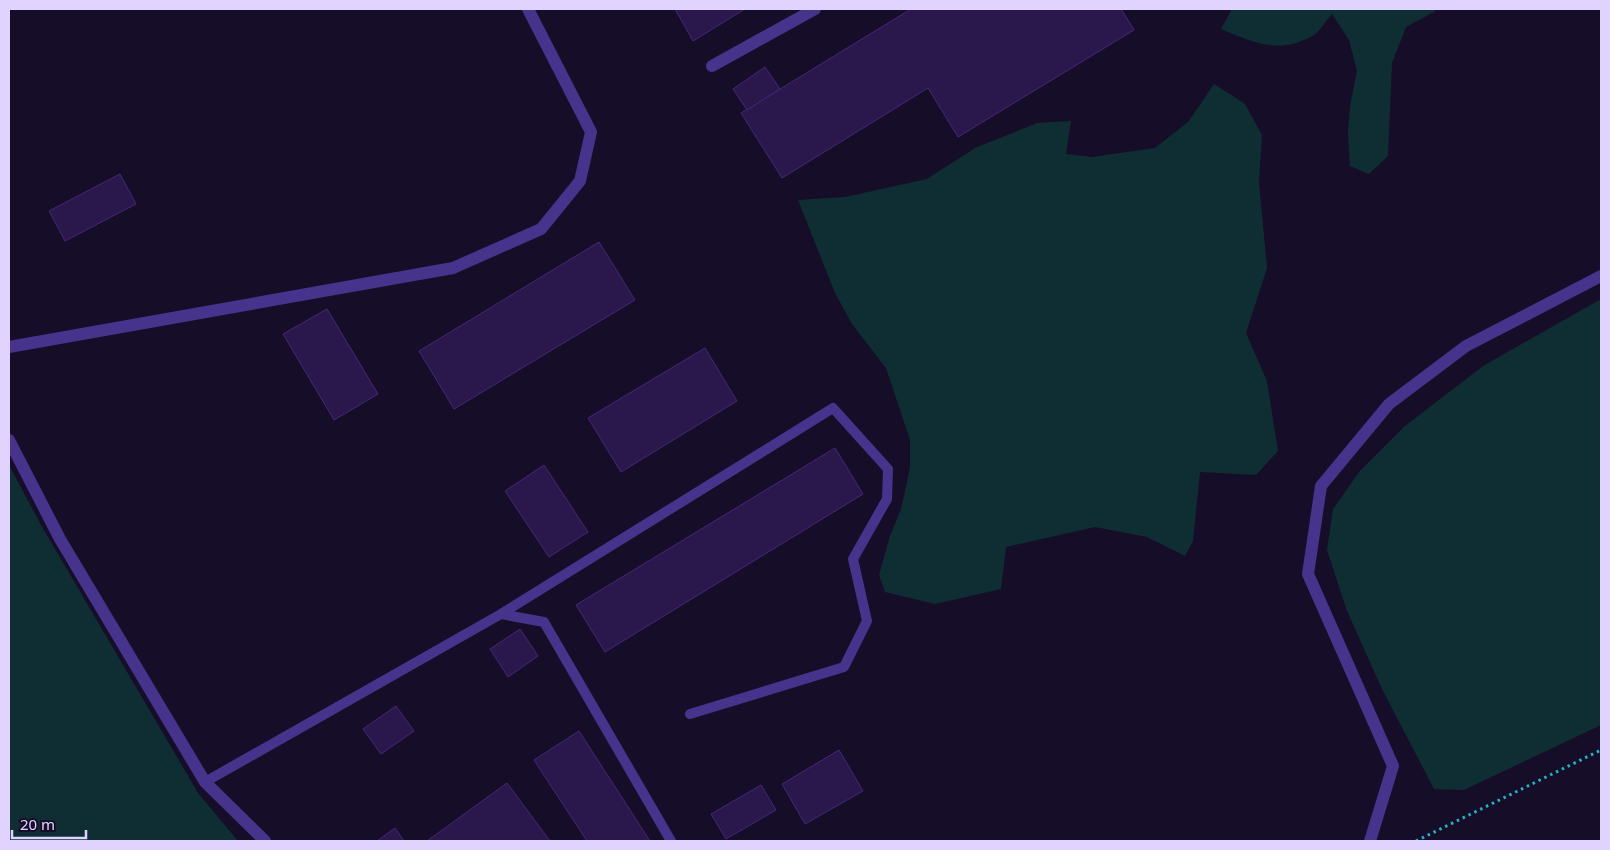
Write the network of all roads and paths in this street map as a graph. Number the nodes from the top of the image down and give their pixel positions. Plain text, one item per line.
1 (528, 9) edge
2 (815, 9) edge
3 (712, 66) dead end
4 (1601, 276) edge
5 (9, 347) edge
6 (9, 440) edge
7 (501, 614) junction
8 (690, 714) dead end
9 (1601, 750) edge
10 (205, 782) junction
11 (265, 841) edge
12 (671, 841) edge
13 (1370, 841) edge
14 (1416, 841) edge

1 - 5 street
2 - 3 street
4 - 13 street
6 - 10 street
7 - 8 lane
7 - 10 lane
7 - 12 lane
9 - 14 path
10 - 11 street

